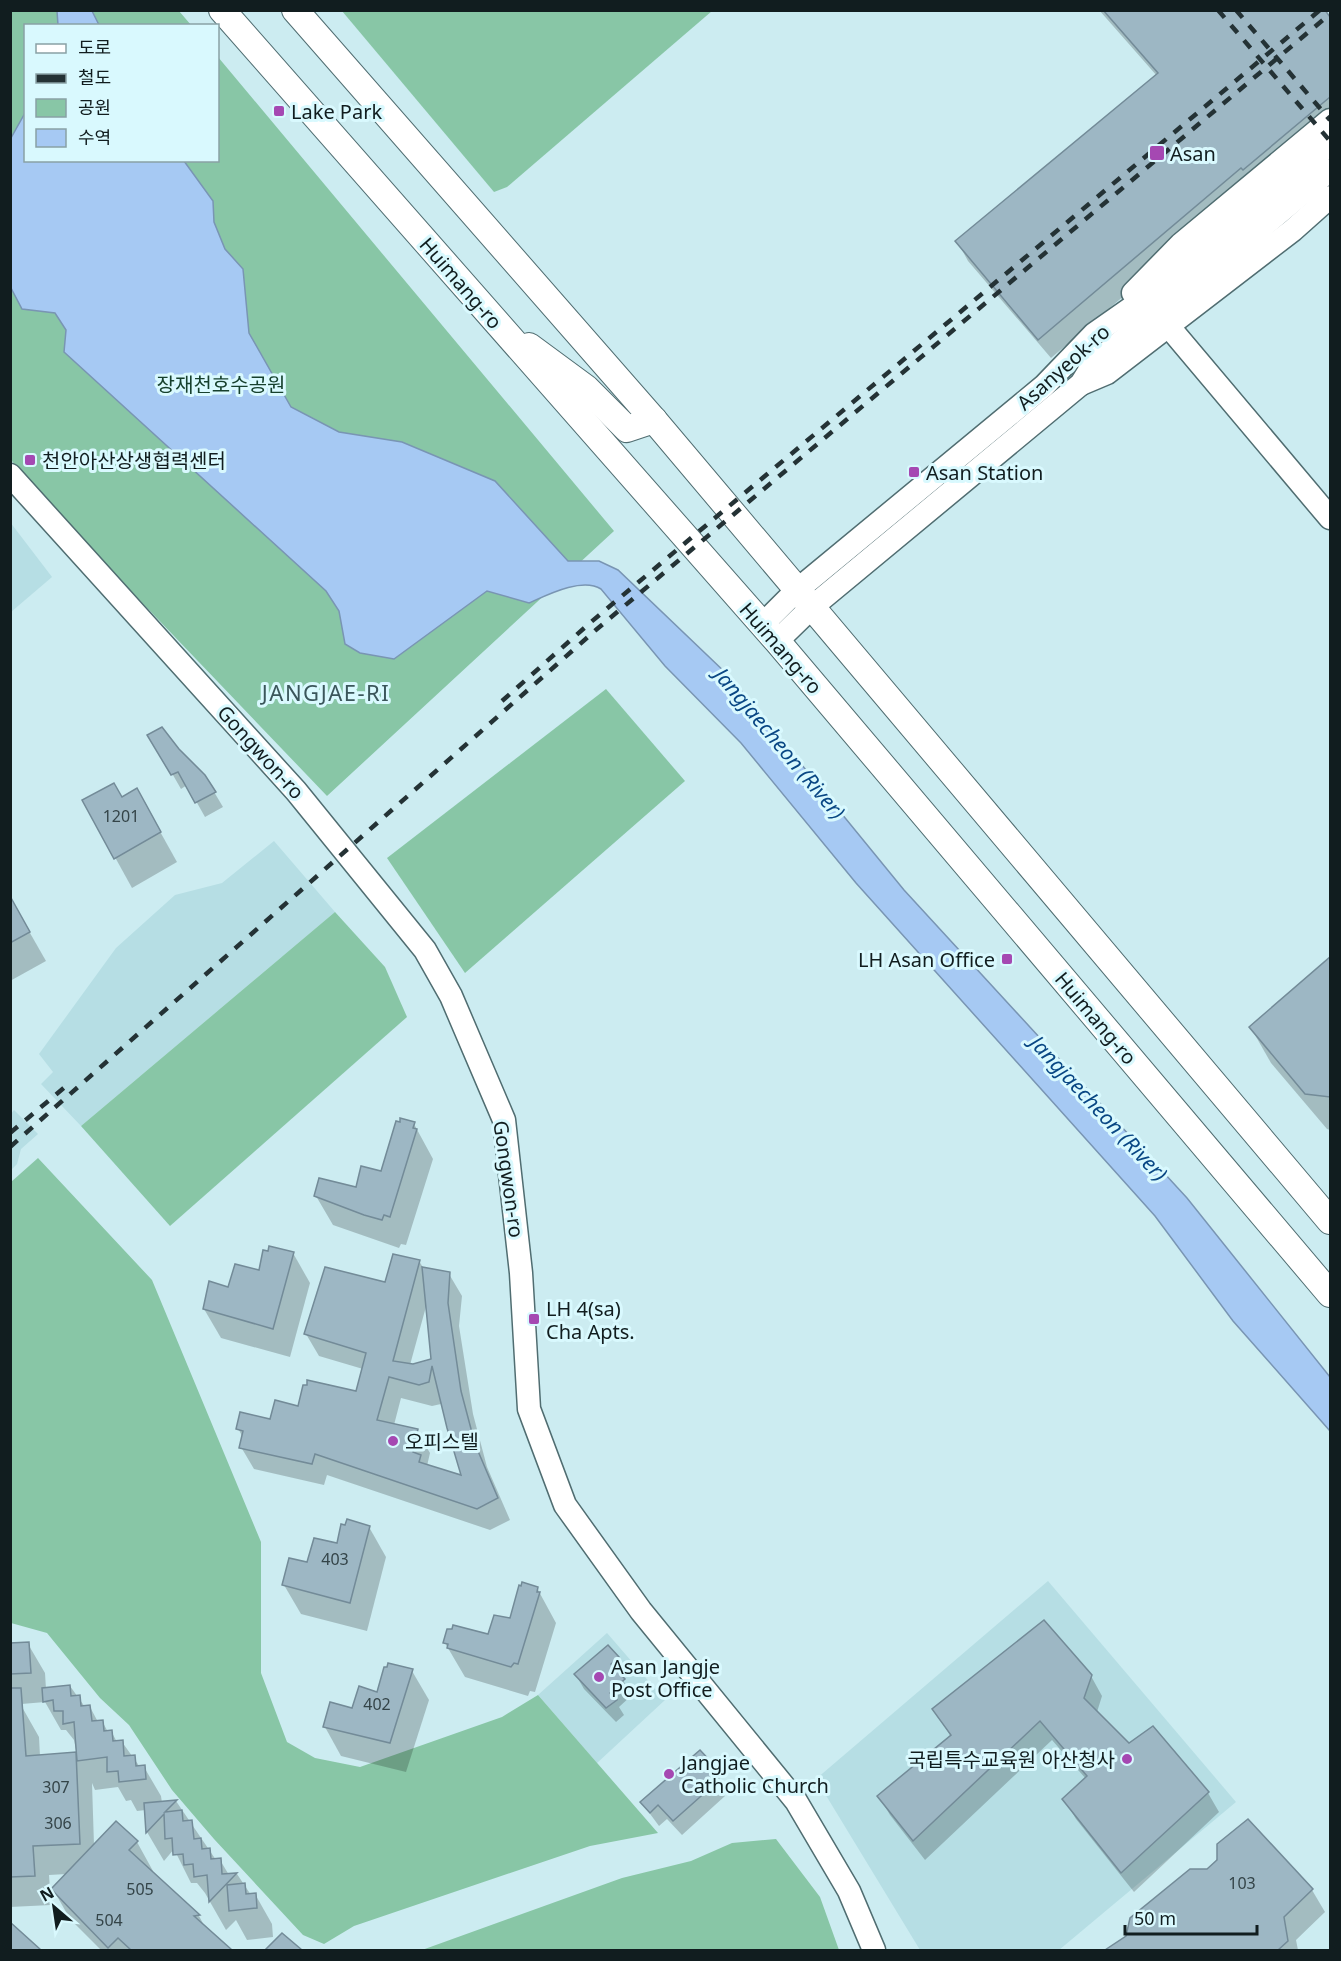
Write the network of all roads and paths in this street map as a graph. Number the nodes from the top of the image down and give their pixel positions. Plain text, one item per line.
1 (222, 10) edge
2 (295, 10) edge
3 (1330, 120) edge
4 (1330, 144) edge
5 (1330, 170) edge
6 (1330, 197) edge
7 (1156, 312) junction
8 (501, 328) junction
9 (1094, 334) junction
10 (654, 420) junction
11 (10, 475) edge
12 (1330, 518) edge
13 (804, 599) junction
14 (769, 633) junction
15 (1330, 1221) edge
16 (1330, 1294) edge
17 (874, 1950) edge

1 - 8 main road, Huimang-ro
2 - 10 main road
3 - 9 street
4 - 7 street, Asanyeok-ro
5 - 7 street, Asanyeok-ro
6 - 7 street
7 - 9 street, Asanyeok-ro
7 - 12 street
7 - 13 street, Asanyeok-ro
8 - 10 main road
8 - 14 main road, Huimang-ro
9 - 13 street, Asanyeok-ro
10 - 13 main road
11 - 17 street, Gongwon-ro
13 - 14 street
13 - 15 main road
14 - 16 main road, Huimang-ro

